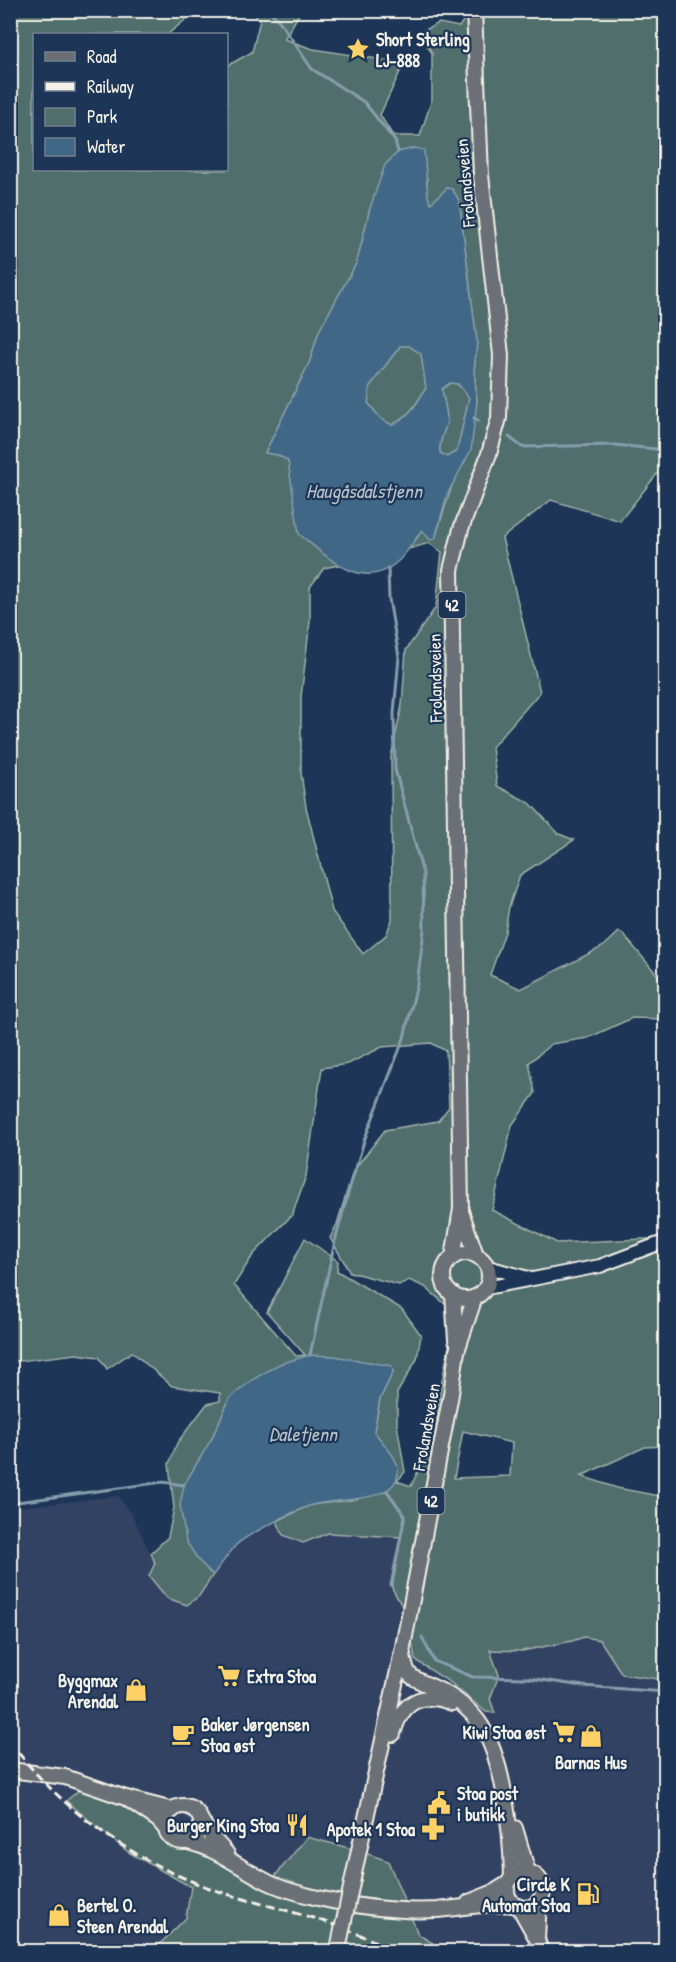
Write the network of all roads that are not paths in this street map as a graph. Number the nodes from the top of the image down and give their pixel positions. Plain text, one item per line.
1 (474, 10) edge
2 (461, 1209) junction
3 (666, 1241) edge
4 (476, 1255) junction
5 (453, 1257) junction
6 (488, 1267) junction
7 (528, 1278) junction
8 (481, 1292) junction
9 (453, 1294) junction
10 (457, 1351) junction
11 (402, 1652) junction
12 (465, 1708) junction
13 (10, 1770) edge
14 (376, 1775) junction
15 (502, 1785) junction
16 (126, 1798) junction
17 (173, 1810) junction
18 (201, 1820) junction
19 (166, 1828) junction
20 (188, 1842) junction
21 (233, 1860) junction
22 (528, 1872) junction
23 (510, 1880) junction
24 (539, 1901) junction
25 (513, 1905) junction
26 (456, 1907) junction
27 (539, 1945) edge
28 (338, 1950) edge

1 - 2 main road, Frolandsveien / 42
2 - 4 main road, Frolandsveien / 42
2 - 5 main road, Frolandsveien / 42
3 - 7 main road
4 - 5 main road
4 - 6 main road, 42
5 - 9 main road, 42
6 - 7 main road
6 - 8 main road, 42
7 - 8 main road
8 - 9 main road
8 - 10 main road, Frolandsveien / 42
9 - 10 main road, Frolandsveien / 42
10 - 11 main road, Frolandsveien / 42
11 - 12 main road
11 - 14 main road, Frolandsveien / 42
12 - 14 main road, Frolandsveien / 42
12 - 15 main road
13 - 16 main road
14 - 28 main road, Frolandsveien / 42, bridge
15 - 22 main road
15 - 23 main road
16 - 17 main road
16 - 19 main road
17 - 18 main road
17 - 19 main road
18 - 20 main road
18 - 21 main road
19 - 20 main road
20 - 21 main road
21 - 26 main road
22 - 23 main road
22 - 24 main road
23 - 25 main road
23 - 26 main road
24 - 25 main road
24 - 27 main road
25 - 26 main road
25 - 27 main road

